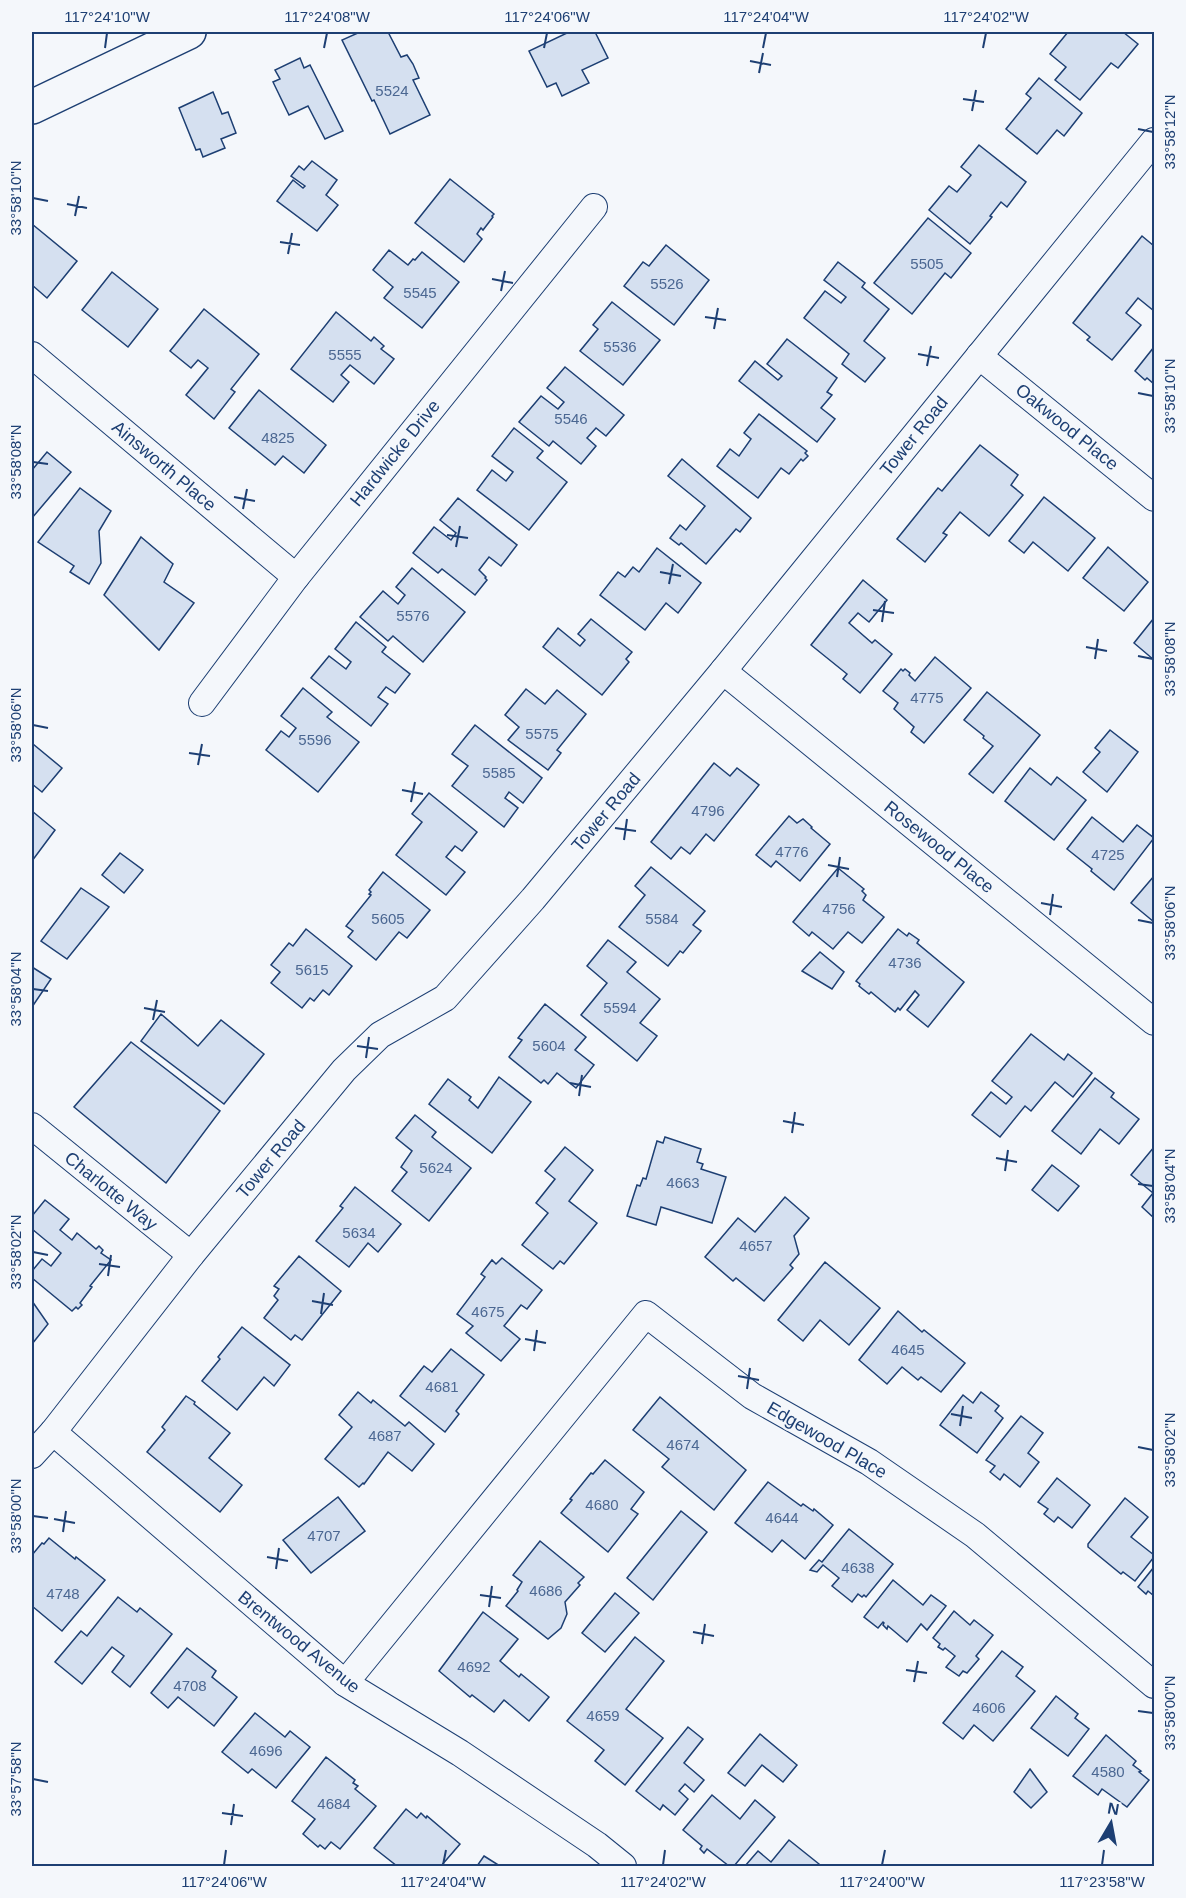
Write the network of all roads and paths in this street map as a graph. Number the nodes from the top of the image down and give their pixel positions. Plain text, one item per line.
1 (189, 32) edge
2 (32, 107) edge
3 (1155, 141) edge
4 (594, 207) dead end
5 (32, 355) edge
6 (979, 356) junction
7 (1155, 498) edge
8 (296, 577) junction
9 (723, 671) junction
10 (202, 703) dead end
11 (1155, 1022) edge
12 (32, 1126) edge
13 (192, 1255) junction
14 (53, 1432) junction
15 (32, 1455) edge
16 (345, 1683) junction
17 (1155, 1685) edge
18 (623, 1866) edge

1 - 2 street
3 - 6 street, Tower Road
4 - 8 street, Hardwicke Drive
5 - 8 street, Ainsworth Place
6 - 7 street, Oakwood Place
6 - 9 street, Tower Road
8 - 10 street, Hardwicke Drive
9 - 11 street, Rosewood Place
9 - 13 street, Tower Road
12 - 13 street, Charlotte Way
13 - 14 street, Tower Road
14 - 15 street, Tower Road
14 - 16 street, Brentwood Avenue
16 - 17 street, Edgewood Place
16 - 18 street, Brentwood Avenue

